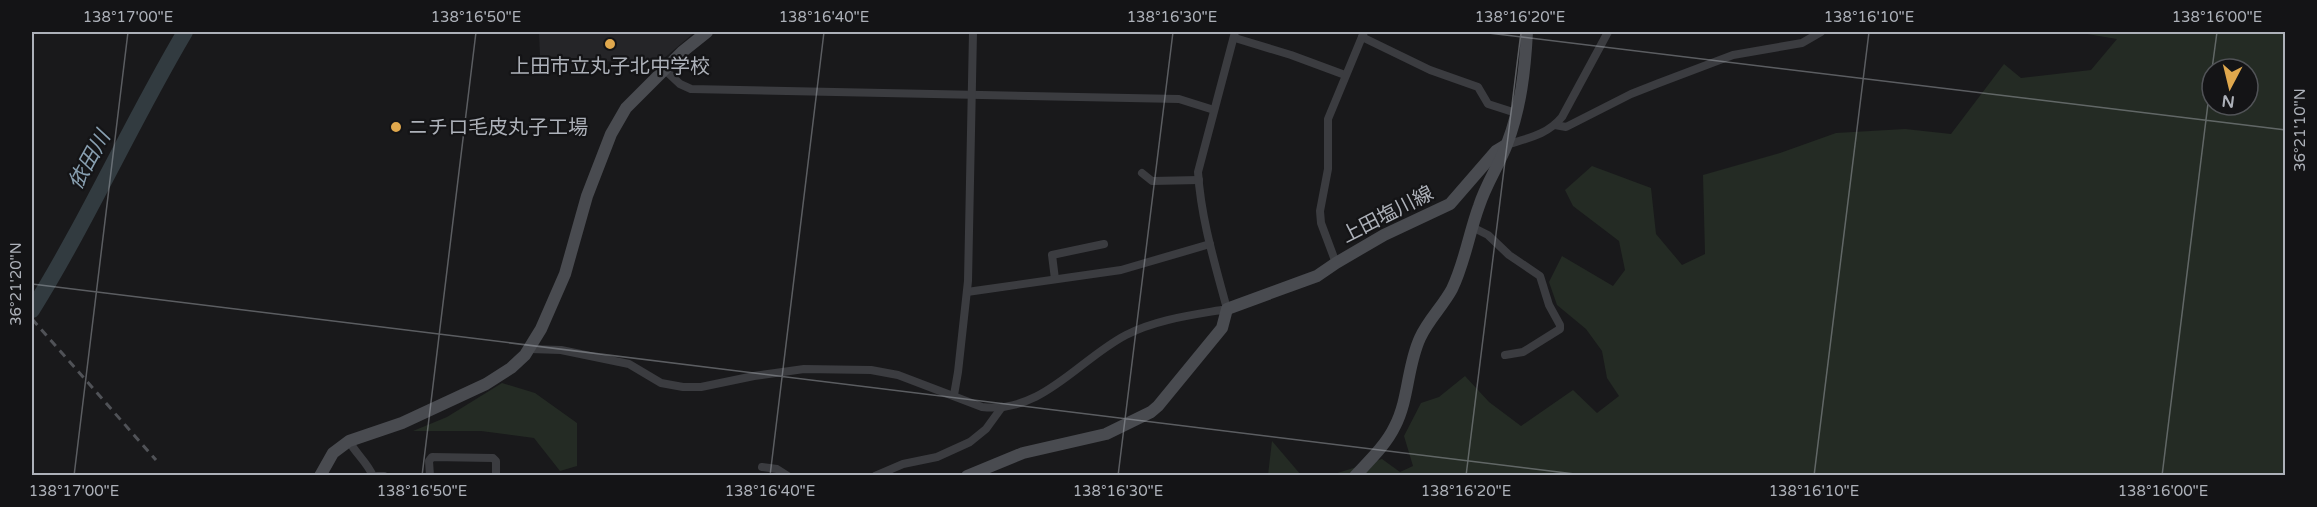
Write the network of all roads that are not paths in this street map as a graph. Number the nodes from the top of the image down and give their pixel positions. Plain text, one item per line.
1 (707, 32) edge
2 (973, 32) edge
3 (1527, 32) edge
4 (1608, 32) edge
5 (1821, 32) edge
6 (1363, 34) edge
7 (1235, 35) edge
8 (665, 70) junction
9 (1345, 75) junction
10 (972, 96) junction
11 (1214, 110) junction
12 (1516, 113) junction
13 (1555, 125) junction
14 (1506, 145) junction
15 (1142, 172) dead end
16 (1198, 180) junction
17 (1472, 227) junction
18 (1104, 244) dead end
19 (1210, 244) junction
20 (1335, 263) junction
21 (1055, 279) junction
22 (967, 292) junction
23 (1227, 309) junction
24 (530, 349) junction
25 (1505, 356) dead end
26 (954, 395) junction
27 (1002, 407) junction
28 (349, 441) junction
29 (762, 467) dead end
30 (320, 476) edge
31 (375, 476) edge
32 (384, 476) edge
33 (430, 476) edge
34 (496, 476) edge
35 (788, 476) edge
36 (875, 476) edge
37 (968, 476) edge
38 (1355, 476) edge

1 - 8 main road
2 - 10 street
3 - 12 main road
4 - 13 street
5 - 13 street
6 - 9 street
6 - 12 street
7 - 9 street
7 - 11 street
8 - 10 street
8 - 24 main road
9 - 20 street
10 - 11 street
10 - 22 street
11 - 16 street
12 - 14 main road
13 - 14 street
14 - 17 main road
14 - 20 main road, 上田塩川線
15 - 16 street
16 - 19 street
17 - 25 street
17 - 38 main road
18 - 21 street
19 - 21 street
19 - 23 street
20 - 23 main road, 上田塩川線
21 - 22 street
22 - 26 street
23 - 27 street
23 - 37 main road
24 - 26 street
24 - 28 main road
26 - 27 street
27 - 36 street
28 - 30 main road
28 - 31 street
29 - 35 street
31 - 32 street
33 - 34 street

